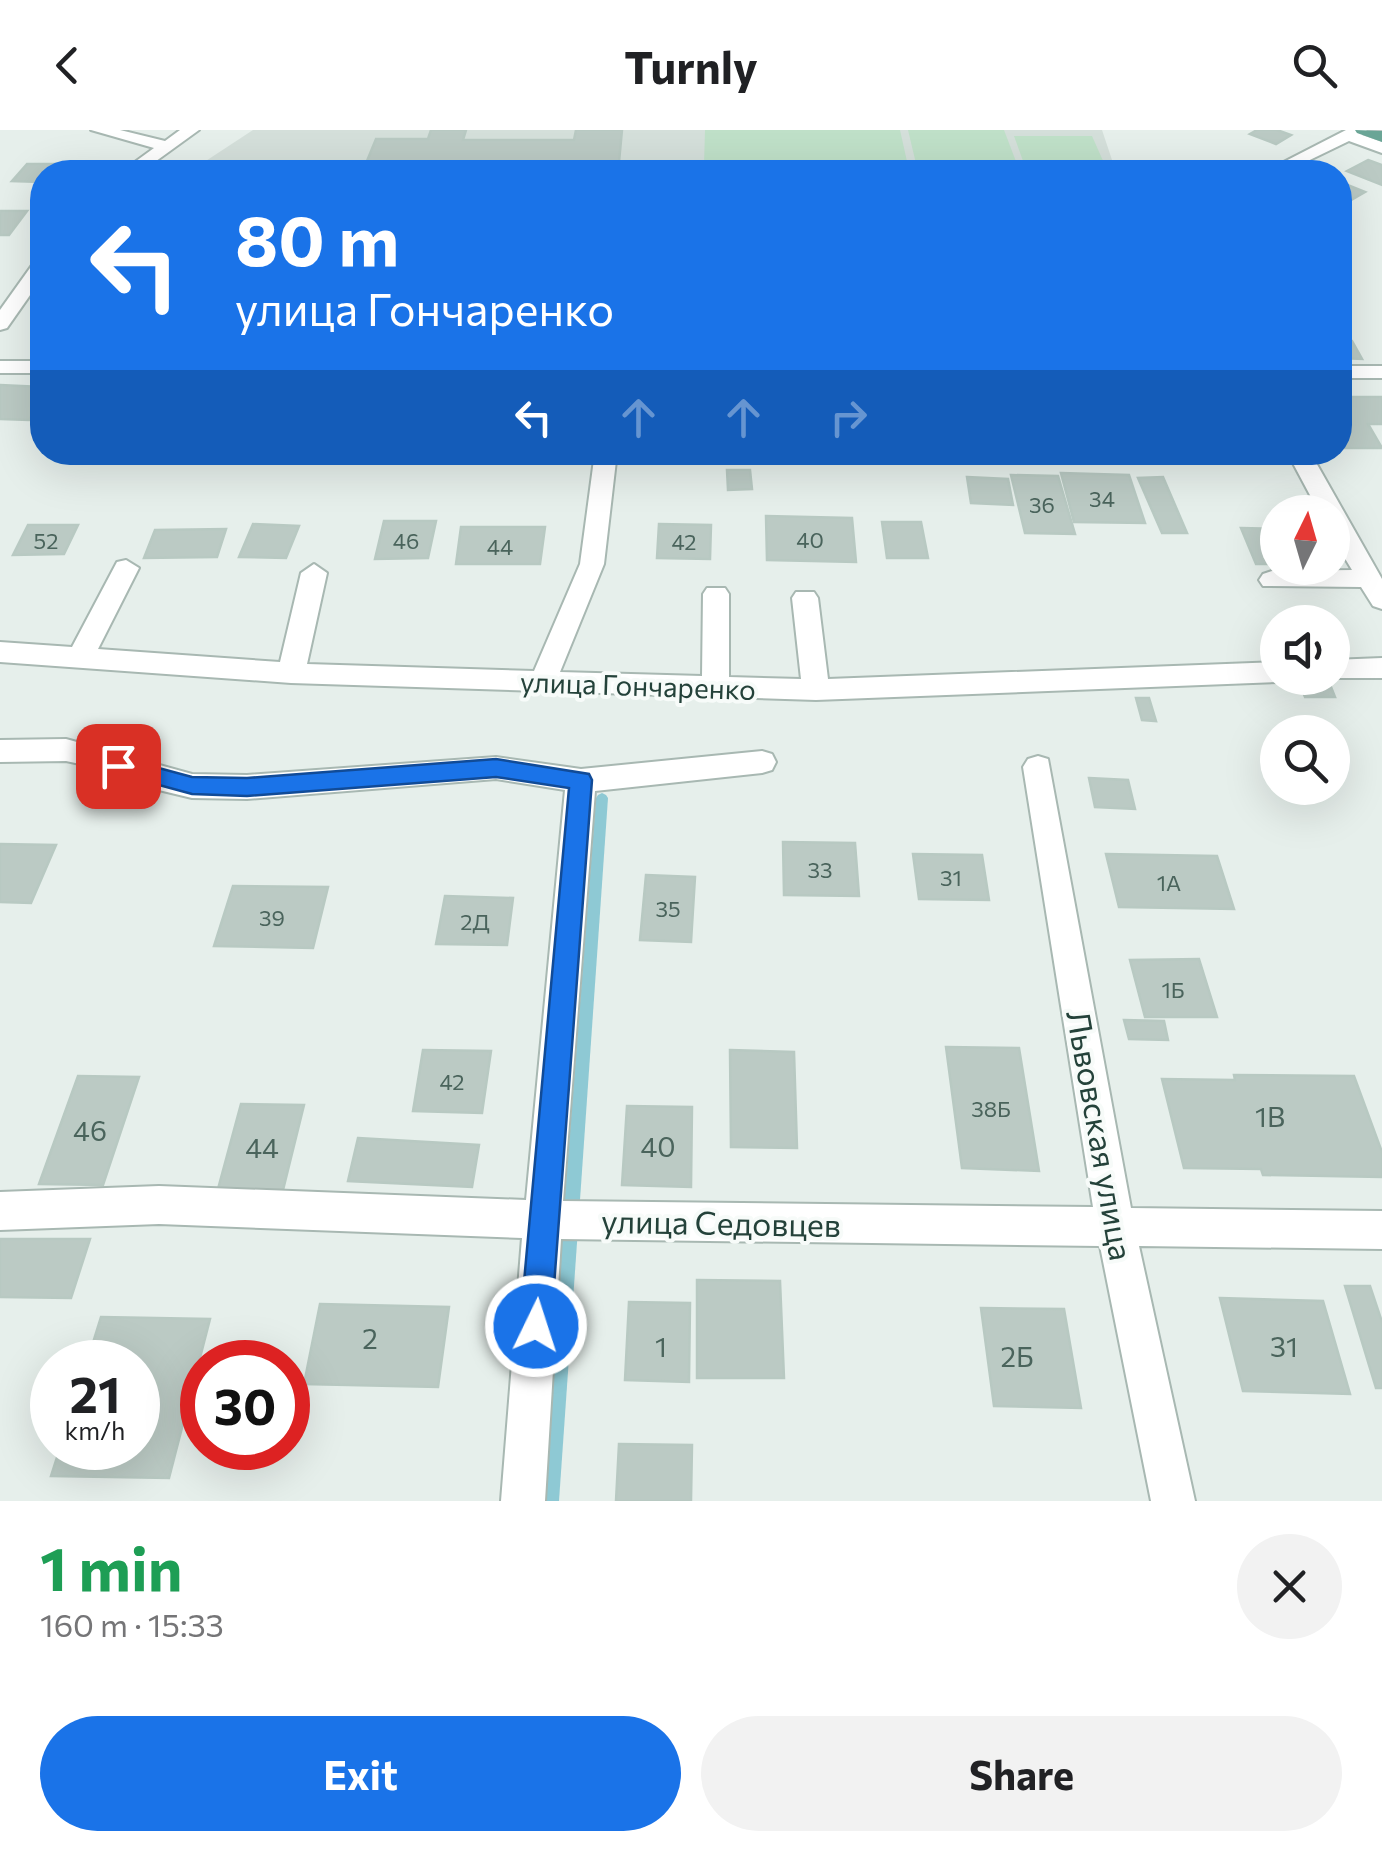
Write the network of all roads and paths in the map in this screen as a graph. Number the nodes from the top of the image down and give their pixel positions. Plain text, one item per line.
1 (99, 130) edge
2 (192, 130) edge
3 (1356, 132) edge
4 (1382, 137) edge
5 (166, 146) junction
6 (1382, 148) edge
7 (147, 160) edge
8 (1299, 160) edge
9 (30, 282) edge
10 (0, 324) edge
11 (0, 367) edge
12 (30, 367) edge
13 (1352, 372) edge
14 (1382, 372) edge
15 (604, 465) edge
16 (1305, 465) edge
17 (1322, 495) edge
18 (1350, 547) edge
19 (126, 568) dead end
20 (314, 574) dead end
21 (1350, 578) edge
22 (1367, 578) junction
23 (716, 594) dead end
24 (805, 598) dead end
25 (1382, 600) edge
26 (0, 652) edge
27 (80, 658) junction
28 (1382, 668) edge
29 (1350, 669) edge
30 (291, 673) junction
31 (1260, 673) edge
32 (542, 683) junction
33 (716, 687) junction
34 (816, 690) junction
35 (0, 751) edge
36 (762, 762) dead end
37 (1038, 767) dead end
38 (581, 780) junction
39 (0, 1211) edge
40 (543, 1220) junction
41 (1115, 1225) junction
42 (1382, 1230) edge
43 (523, 1501) edge
44 (1173, 1501) edge

1 - 5 street
2 - 5 street
3 - 4 main road
3 - 6 street
3 - 8 street
5 - 7 street
9 - 10 street
11 - 12 street
13 - 14 street
15 - 32 street
16 - 17 street
18 - 22 street
19 - 27 street
20 - 30 street
21 - 22 street
22 - 25 street
23 - 33 street
24 - 34 street
26 - 27 street, улица Гончаренко
27 - 30 street, улица Гончаренко
28 - 29 street
30 - 32 street, улица Гончаренко
31 - 34 street, улица Гончаренко
32 - 33 street, улица Гончаренко
33 - 34 street, улица Гончаренко
35 - 38 street
36 - 38 street
37 - 41 street, Львовская улица
38 - 40 street
39 - 40 street, улица Седовцев
40 - 41 street, улица Седовцев
40 - 43 street
41 - 42 street, улица Седовцев
41 - 44 street, Львовская улица

